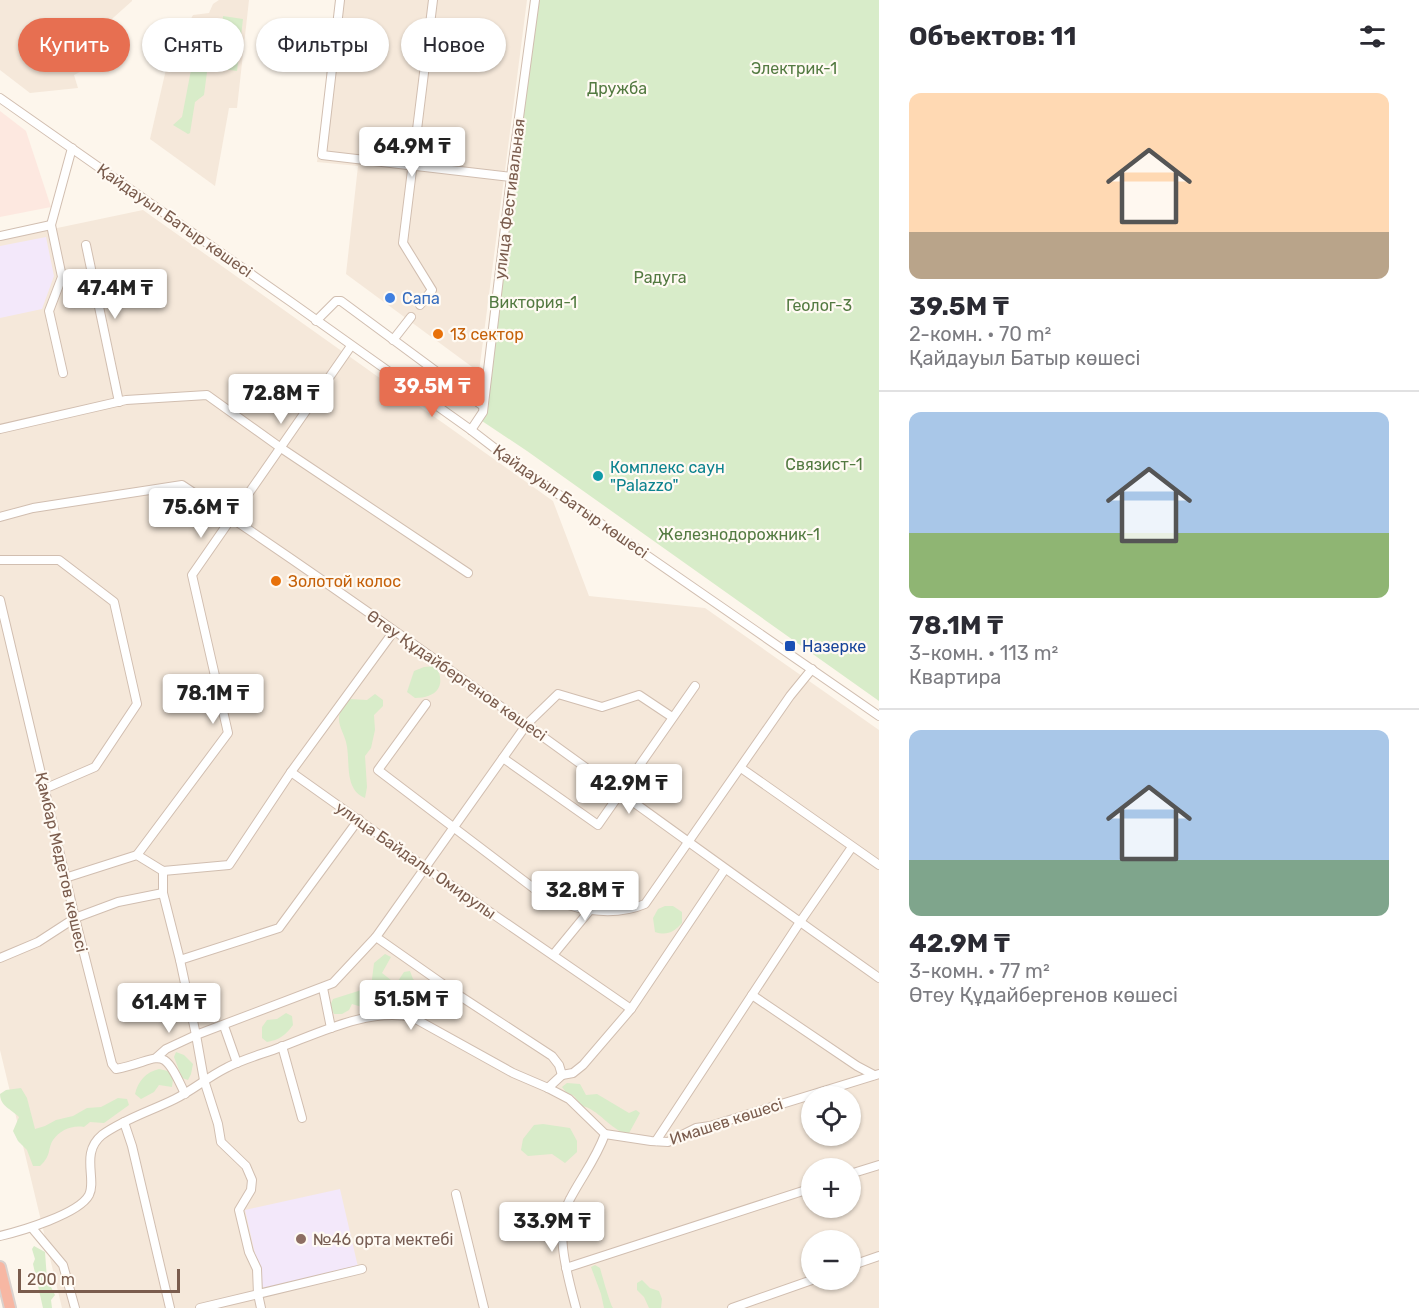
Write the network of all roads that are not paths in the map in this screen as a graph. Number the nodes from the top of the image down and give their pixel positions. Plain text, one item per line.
1 (340, 0) edge
2 (433, 0) edge
3 (535, 0) edge
4 (0, 98) edge
5 (72, 148) junction
6 (413, 165) junction
7 (511, 177) junction
8 (51, 225) junction
9 (0, 236) edge
10 (86, 244) dead end
11 (420, 305) dead end
12 (411, 317) dead end
13 (316, 321) junction
14 (393, 340) junction
15 (351, 346) junction
16 (63, 373) dead end
17 (119, 402) junction
18 (483, 406) junction
19 (0, 429) edge
20 (471, 430) junction
21 (281, 448) junction
22 (0, 517) edge
23 (231, 517) junction
24 (0, 560) edge
25 (468, 573) dead end
26 (0, 600) edge
27 (394, 631) junction
28 (812, 669) junction
29 (695, 686) dead end
30 (426, 704) dead end
31 (879, 716) edge
32 (672, 717) junction
33 (526, 724) junction
34 (503, 758) junction
35 (741, 768) junction
36 (291, 772) junction
37 (44, 789) junction
38 (621, 794) junction
39 (359, 819) junction
40 (454, 827) junction
41 (689, 843) junction
42 (852, 847) junction
43 (137, 855) junction
44 (879, 865) edge
45 (426, 868) junction
46 (724, 869) junction
47 (163, 871) junction
48 (65, 878) junction
49 (163, 893) junction
50 (590, 910) junction
51 (75, 918) junction
52 (800, 922) junction
53 (376, 937) junction
54 (553, 955) junction
55 (0, 958) edge
56 (180, 960) junction
57 (879, 978) edge
58 (323, 988) junction
59 (752, 995) junction
60 (630, 1009) junction
61 (224, 1026) junction
62 (331, 1028) junction
63 (196, 1035) junction
64 (282, 1046) junction
65 (157, 1057) junction
66 (237, 1063) junction
67 (877, 1075) edge
68 (562, 1076) junction
69 (204, 1080) junction
70 (548, 1088) junction
71 (185, 1094) junction
72 (302, 1118) dead end
73 (124, 1122) junction
74 (605, 1134) junction
75 (656, 1141) junction
76 (879, 1165) edge
77 (861, 1171) edge
78 (801, 1192) edge
79 (456, 1194) dead end
80 (32, 1228) junction
81 (0, 1236) edge
82 (879, 1256) edge
83 (861, 1262) edge
84 (566, 1268) junction
85 (0, 1269) edge
86 (362, 1269) dead end
87 (801, 1284) edge
88 (258, 1294) junction
89 (10, 1308) edge
90 (75, 1308) edge
91 (170, 1308) edge
92 (200, 1308) edge
93 (261, 1308) edge
94 (484, 1308) edge
95 (576, 1308) edge
96 (732, 1308) edge

1 - 6 street
2 - 6 street
3 - 7 street, улица Фестивальная
4 - 5 street, Қайдауыл Батыр көшесі
5 - 8 street
5 - 13 street, Қайдауыл Батыр көшесі
6 - 7 street
6 - 11 street
7 - 18 street, улица Фестивальная
8 - 9 street
8 - 16 street
10 - 17 street
12 - 14 street
13 - 14 street
13 - 15 street, Қайдауыл Батыр көшесі
14 - 18 street
15 - 20 street, Қайдауыл Батыр көшесі
15 - 21 street
17 - 19 street
17 - 21 street
18 - 20 street, улица Фестивальная
20 - 28 street, Қайдауыл Батыр көшесі
21 - 23 street
21 - 25 street
22 - 23 street, Өтеу Құдайбергенов көшесі
23 - 27 street, Өтеу Құдайбергенов көшесі
23 - 43 street
24 - 37 street
26 - 37 street, Қамбар Медетов көшесі
27 - 33 street, Өтеу Құдайбергенов көшесі
27 - 36 street
28 - 31 street, Қайдауыл Батыр көшесі
28 - 35 street
29 - 32 street
30 - 40 street
32 - 33 street
32 - 38 street
33 - 34 street
33 - 38 street, Өтеу Құдайбергенов көшесі
34 - 38 street
34 - 40 street
35 - 41 street
35 - 42 street
36 - 39 street, улица Байдалы Омирулы
36 - 47 street
37 - 48 street, Қамбар Медетов көшесі
38 - 41 street, Өтеу Құдайбергенов көшесі
39 - 45 street, улица Байдалы Омирулы
39 - 56 street
40 - 45 street
40 - 50 street
41 - 46 street, Өтеу Құдайбергенов көшесі
41 - 50 street
42 - 44 street
42 - 52 street
43 - 47 street
43 - 48 street
45 - 53 street
45 - 54 street, улица Байдалы Омирулы
46 - 52 street, Өтеу Құдайбергенов көшесі
46 - 60 street
47 - 49 street
48 - 51 street, Қамбар Медетов көшесі
49 - 51 street
49 - 56 street
50 - 54 street
51 - 55 street
51 - 65 street, Қамбар Медетов көшесі
52 - 57 street, Өтеу Құдайбергенов көшесі
52 - 59 street
53 - 58 street
53 - 68 street
54 - 60 street, улица Байдалы Омирулы
56 - 63 street
58 - 61 street
58 - 62 street
59 - 67 street
59 - 75 street
60 - 68 street
61 - 63 street
61 - 66 street
62 - 64 street
62 - 70 street
63 - 65 street
63 - 69 street
64 - 66 street
64 - 72 street
65 - 71 street
66 - 69 street
67 - 75 street, Имашев көшесі
68 - 70 street
69 - 71 street
69 - 88 street
70 - 74 street
71 - 73 street
73 - 80 street
73 - 91 street
74 - 75 street, Имашев көшесі
74 - 84 street
76 - 77 street
78 - 84 street
79 - 94 street
80 - 81 street
80 - 90 street
82 - 83 street
84 - 95 street
85 - 89 highway
86 - 88 street
87 - 96 street
88 - 92 street
88 - 93 street

